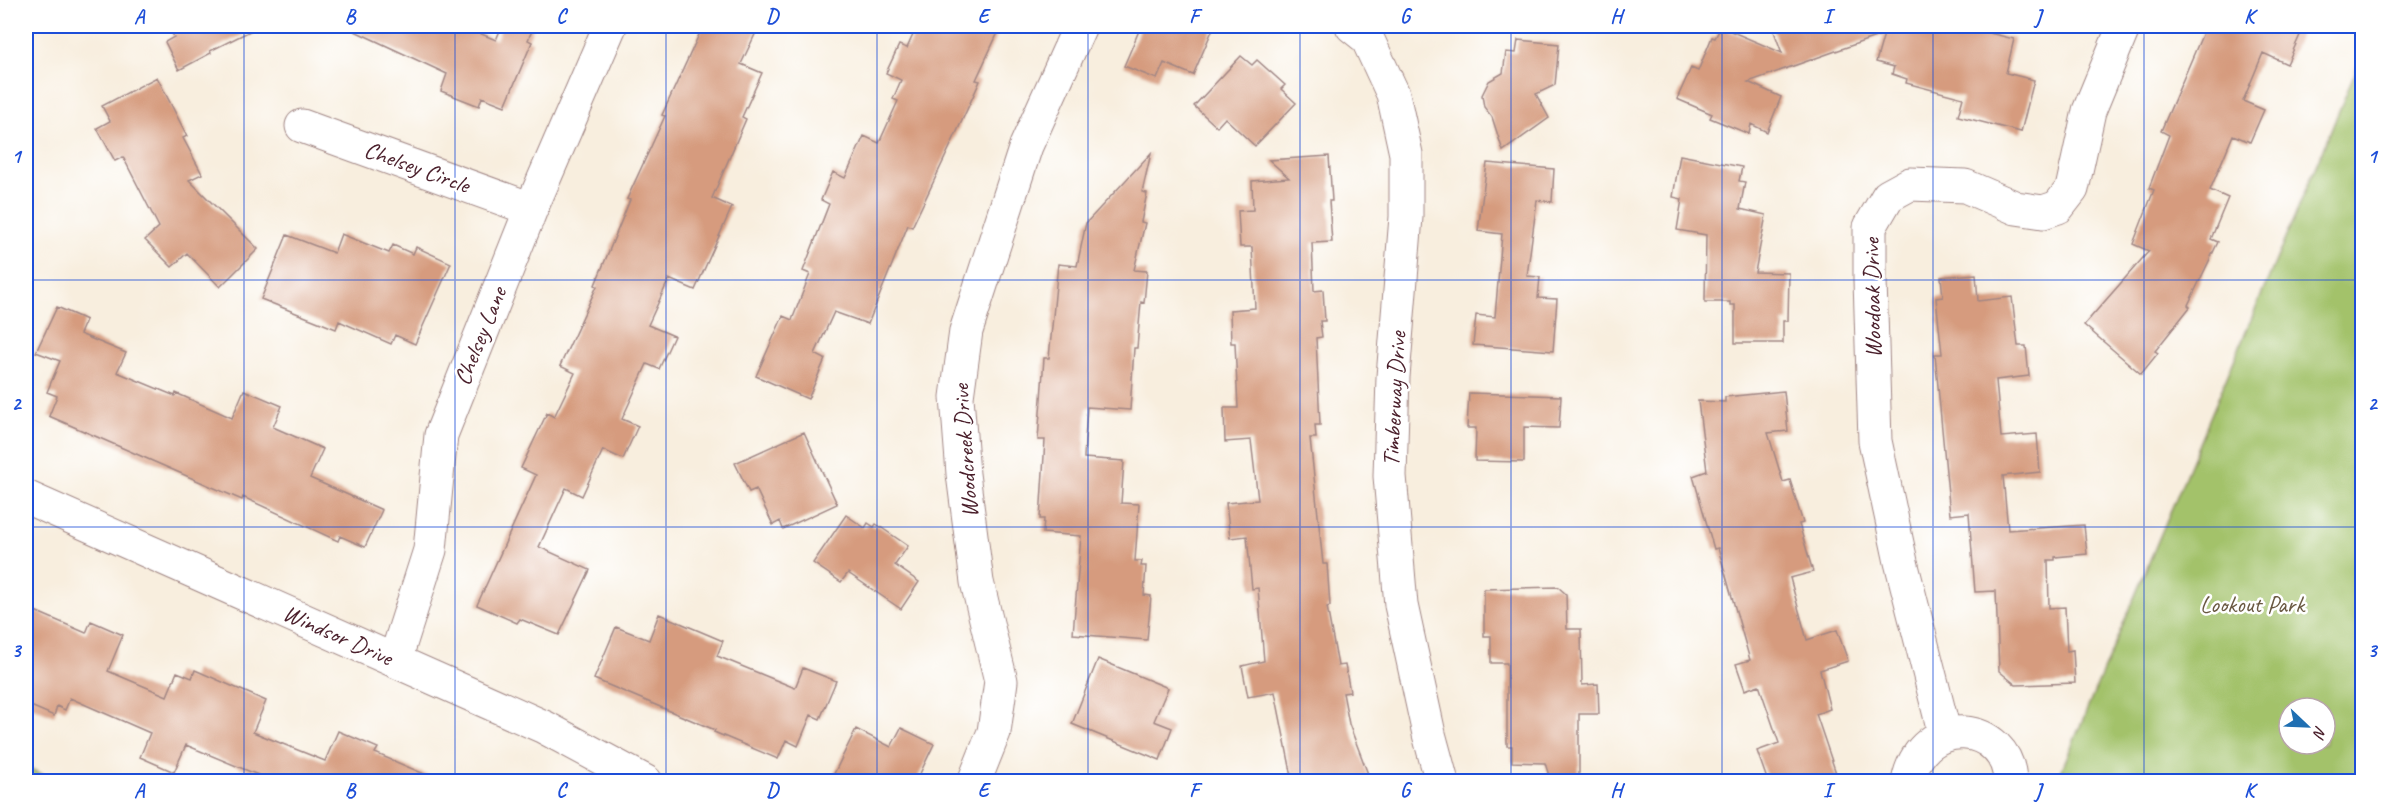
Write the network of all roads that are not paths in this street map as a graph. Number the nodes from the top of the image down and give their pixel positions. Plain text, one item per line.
1 (610, 26) edge
2 (1080, 26) edge
3 (1352, 26) edge
4 (2124, 26) edge
5 (302, 126) dead end
6 (531, 208) junction
7 (26, 497) edge
8 (395, 660) junction
9 (1945, 735) junction
10 (646, 782) edge
11 (974, 782) edge
12 (1442, 782) edge
13 (1908, 782) edge
14 (2010, 782) edge

1 - 6 street, Chelsey Lane
2 - 11 street, Woodcreek Drive
3 - 12 street, Timberway Drive
4 - 9 street, Woodoak Drive
5 - 6 street, Chelsey Circle
6 - 8 street, Chelsey Lane
7 - 8 street, Windsor Drive
8 - 10 street, Windsor Drive
9 - 13 street
9 - 14 street

